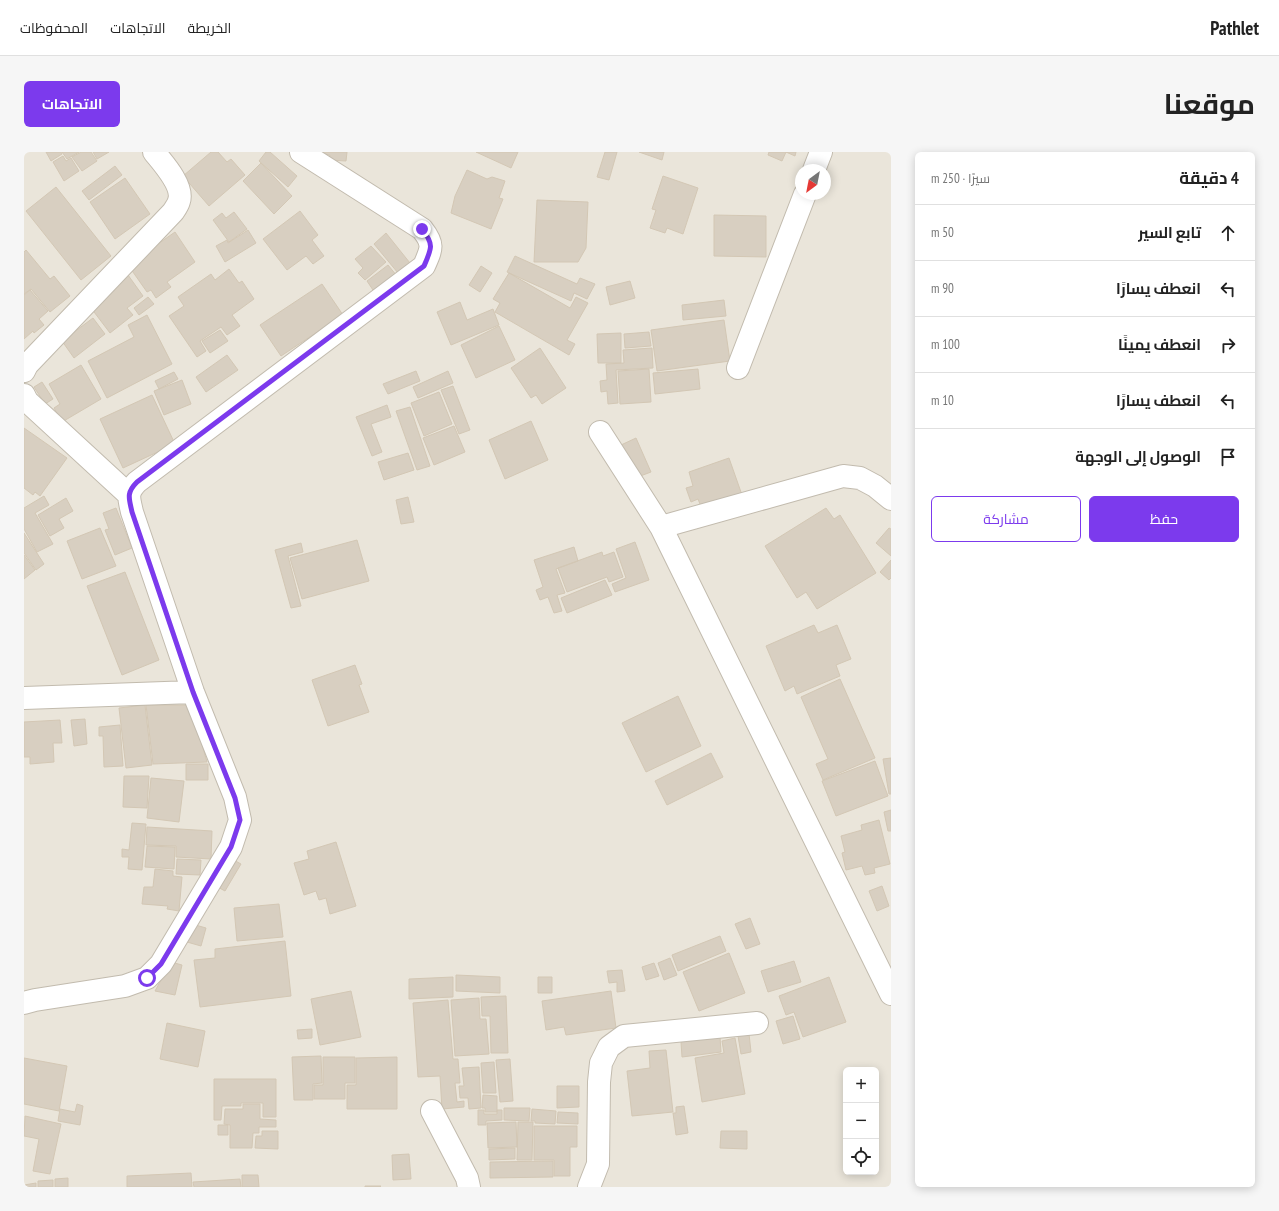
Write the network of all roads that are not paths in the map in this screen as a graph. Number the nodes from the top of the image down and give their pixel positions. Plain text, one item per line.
1 (154, 152) edge
2 (301, 152) edge
3 (821, 152) edge
4 (816, 164) edge
5 (803, 200) edge
6 (738, 368) dead end
7 (24, 371) edge
8 (24, 395) edge
9 (600, 432) dead end
10 (129, 495) junction
11 (891, 499) edge
12 (661, 527) junction
13 (193, 692) junction
14 (24, 698) edge
15 (891, 994) edge
16 (24, 1003) edge
17 (756, 1024) dead end
18 (432, 1111) dead end
19 (470, 1187) edge
20 (589, 1187) edge

1 - 7 street
2 - 10 street
3 - 4 street
5 - 6 street
8 - 10 street
9 - 12 street
10 - 13 street
11 - 12 street
12 - 15 street
13 - 14 street
13 - 16 street
17 - 20 street
18 - 19 street

